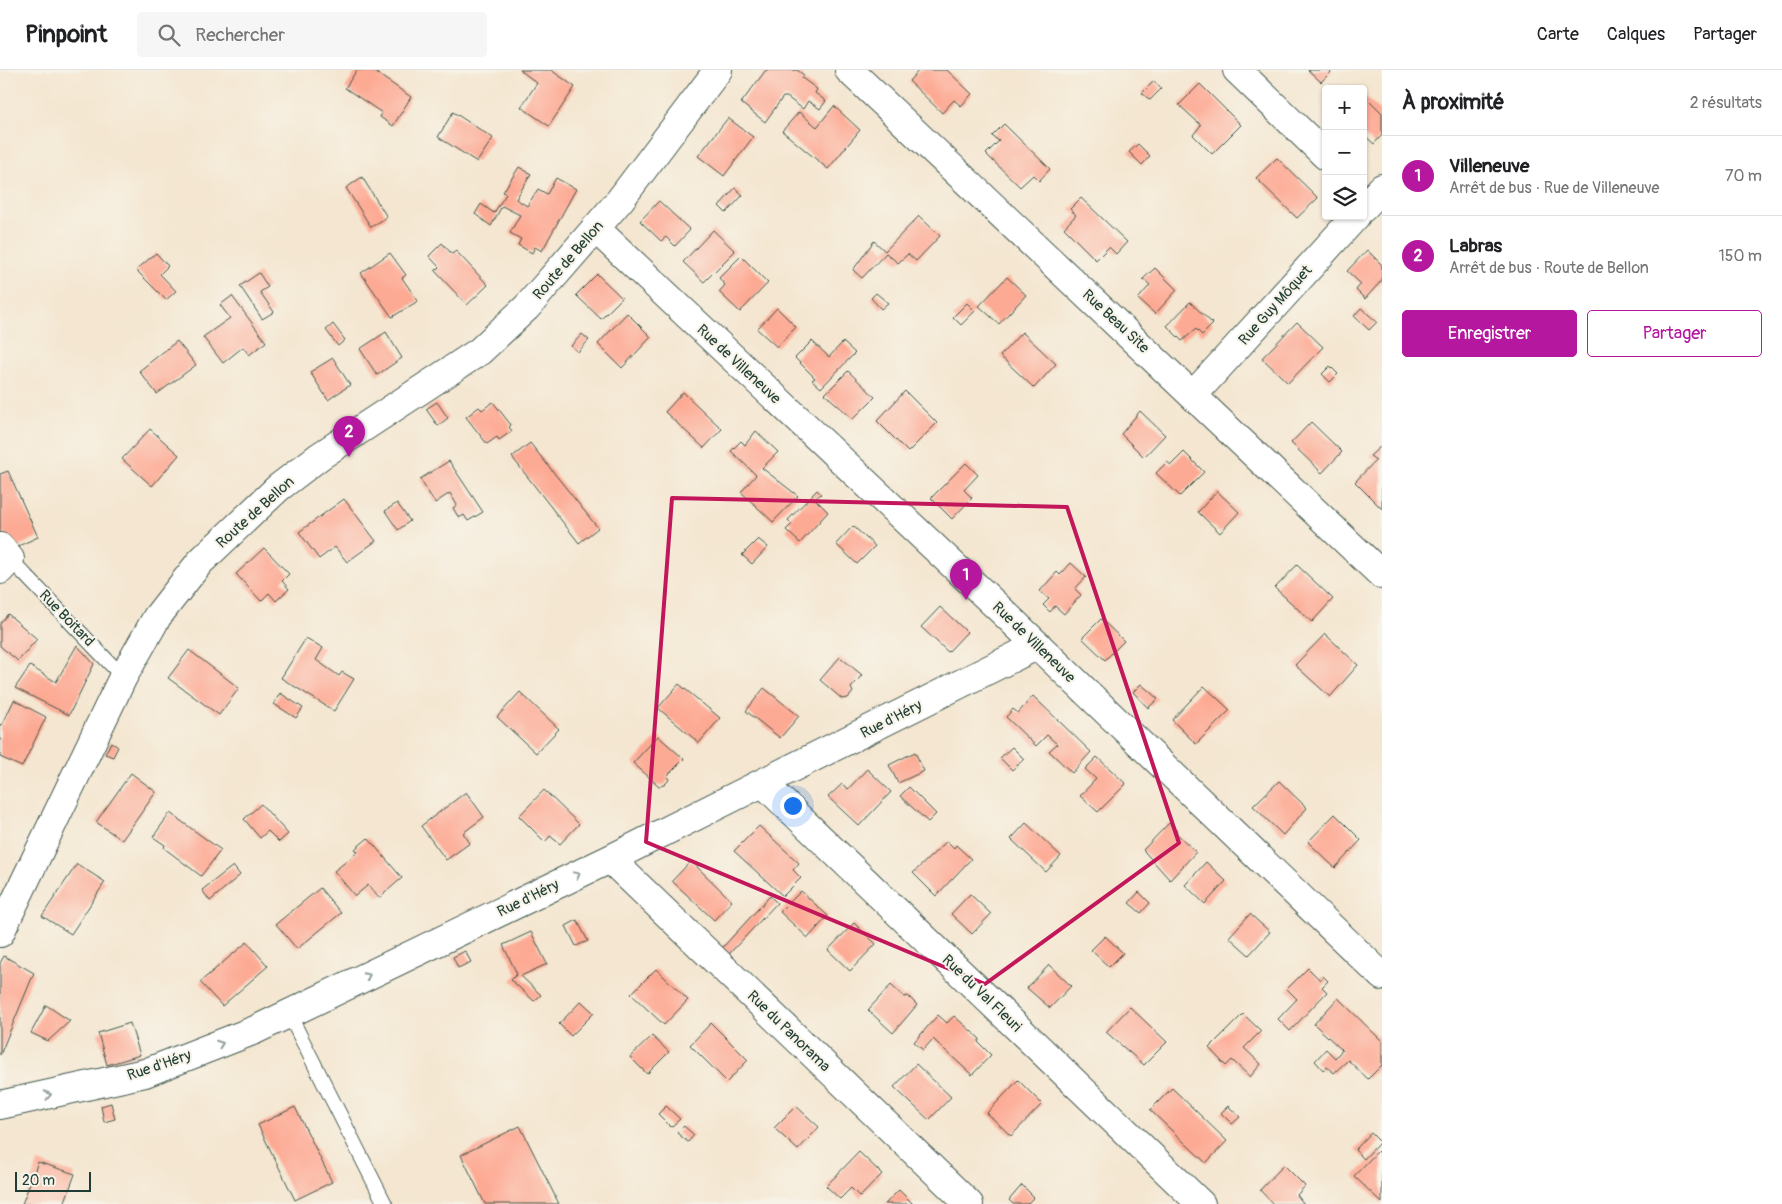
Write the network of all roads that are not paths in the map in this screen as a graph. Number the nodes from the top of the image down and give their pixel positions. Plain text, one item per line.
1 (718, 70) edge
2 (849, 70) edge
3 (1237, 70) edge
4 (1322, 152) edge
5 (1350, 220) edge
6 (595, 228) junction
7 (1194, 394) junction
8 (3, 559) edge
9 (1382, 574) edge
10 (1038, 645) junction
11 (123, 677) junction
12 (762, 783) junction
13 (610, 859) junction
14 (0, 933) edge
15 (1382, 976) edge
16 (289, 1014) junction
17 (0, 1105) edge
18 (385, 1204) edge
19 (969, 1204) edge
20 (1201, 1204) edge

1 - 6 street, Route de Bellon
2 - 7 street, Rue Beau Site
3 - 4 street
5 - 7 street, Rue Guy Môquet
6 - 10 street, Rue de Villeneuve
6 - 11 street, Route de Bellon
7 - 9 street, Rue Beau Site
8 - 11 lane, Rue Boitard
10 - 12 street, Rue d'Héry
10 - 15 street, Rue de Villeneuve
11 - 14 street, Route de Bellon
12 - 13 street, Rue d'Héry
12 - 20 street, Rue du Val Fleuri
16 -> 13 street, Rue d'Héry
13 - 19 street, Rue du Panorama
17 -> 16 street, Rue d'Héry
16 - 18 lane

